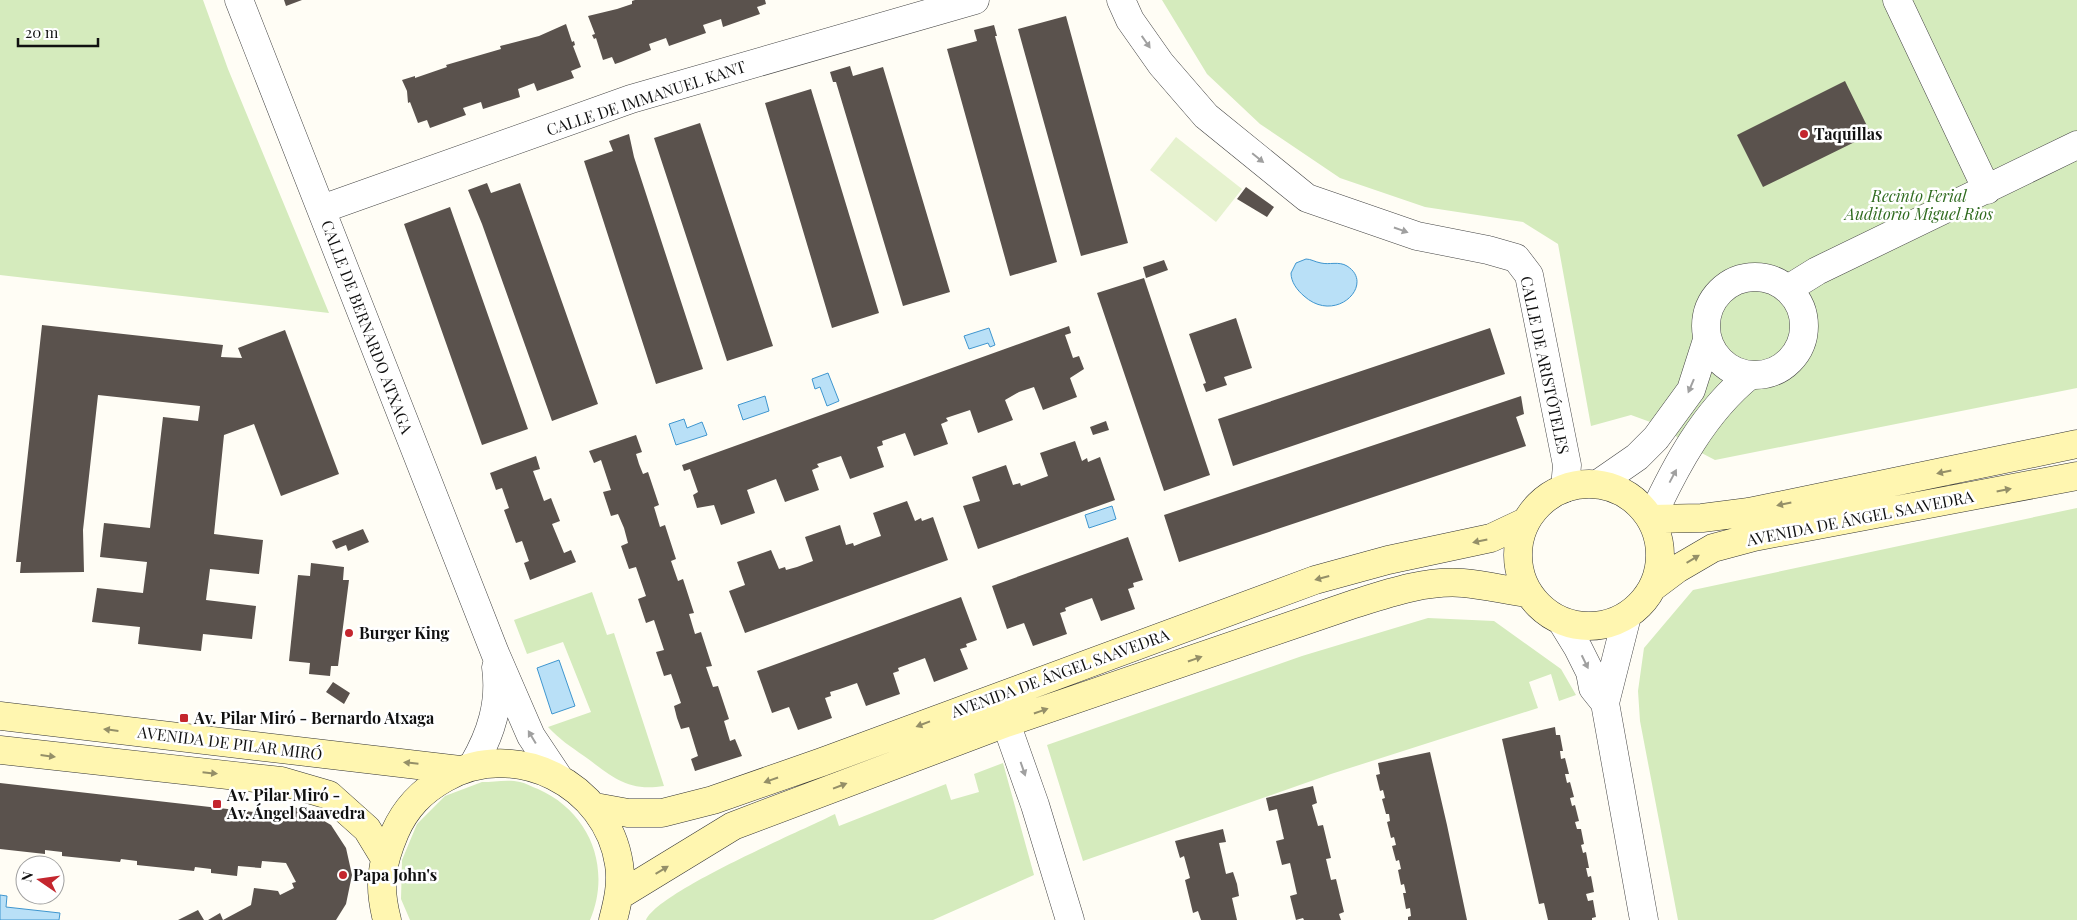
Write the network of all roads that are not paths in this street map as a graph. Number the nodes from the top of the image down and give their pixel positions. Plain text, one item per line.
1 (239, 0) edge
2 (975, 0) edge
3 (1121, 0) edge
4 (1897, 0) edge
5 (2077, 145) edge
6 (1987, 190) junction
7 (322, 210) junction
8 (1788, 289) junction
9 (1707, 340) junction
10 (1750, 375) junction
11 (2077, 444) edge
12 (2077, 476) edge
13 (1598, 484) junction
14 (1565, 488) junction
15 (1651, 520) junction
16 (1525, 522) junction
17 (1653, 587) junction
18 (1528, 593) junction
19 (1627, 616) junction
20 (1562, 622) junction
21 (495, 653) junction
22 (1605, 703) junction
23 (0, 716) edge
24 (1006, 723) junction
25 (0, 750) edge
26 (466, 767) junction
27 (559, 778) junction
28 (595, 807) junction
29 (384, 857) junction
30 (617, 907) edge
31 (379, 913) edge
32 (1070, 920) edge
33 (1644, 920) edge

1 - 7 street, CALLE DE BERNARDO ATXAGA
2 - 7 street, CALLE DE IMMANUEL KANT
3 -> 14 street, CALLE DE ARISTÓTELES
4 - 6 street
5 - 6 street
6 - 8 street
7 - 21 street, CALLE DE BERNARDO ATXAGA
8 - 9 street
8 - 10 street
9 - 10 street
9 -> 13 street
15 -> 10 street
11 -> 15 street, AVENIDA DE ÁNGEL SAAVEDRA
17 -> 12 street, AVENIDA DE ÁNGEL SAAVEDRA
13 - 14 street
13 - 15 street
14 - 16 street
15 - 17 street
16 - 18 street
16 -> 28 street, AVENIDA DE ÁNGEL SAAVEDRA
17 - 19 street
18 - 20 street
24 -> 18 street, AVENIDA DE ÁNGEL SAAVEDRA
19 - 20 street
19 - 22 street
20 -> 22 street
21 - 26 street, CALLE DE BERNARDO ATXAGA
27 -> 21 street, CALLE DE BERNARDO ATXAGA
22 - 33 street
26 -> 23 street, AVENIDA DE PILAR MIRÓ
30 -> 24 street, AVENIDA DE ÁNGEL SAAVEDRA
24 -> 32 street
25 -> 29 street, AVENIDA DE PILAR MIRÓ
26 - 27 street, AVENIDA DE PILAR MIRÓ
26 - 29 street
27 - 28 street, AVENIDA DE PILAR MIRÓ
28 - 30 street, AVENIDA DE PILAR MIRÓ
29 - 31 street

